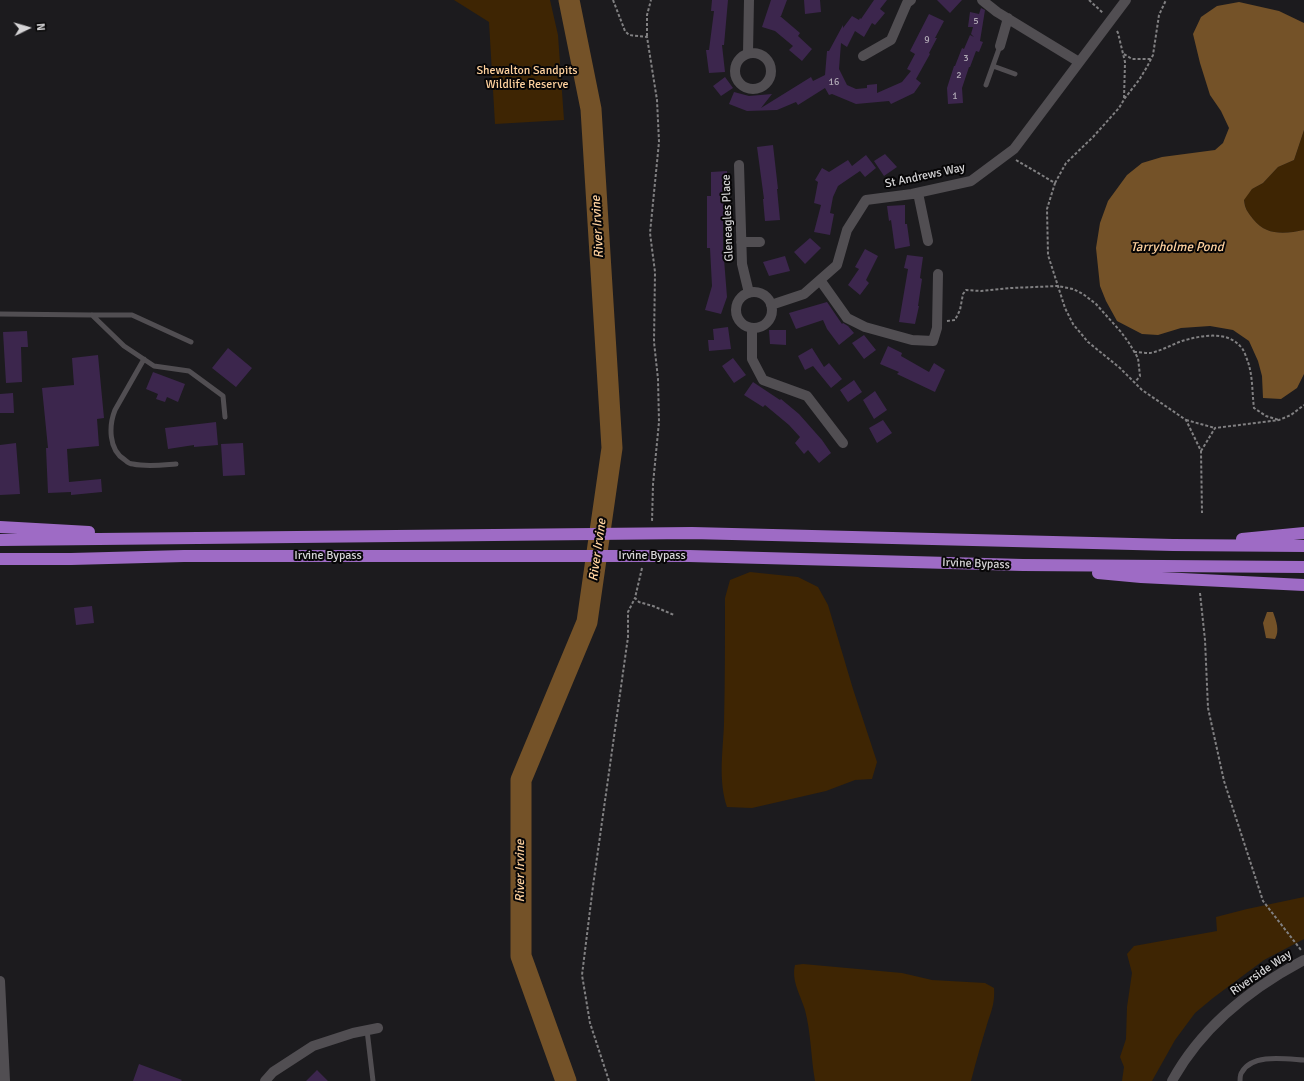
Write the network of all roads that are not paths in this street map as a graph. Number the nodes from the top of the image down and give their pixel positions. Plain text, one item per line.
1 (748, 0) edge
2 (911, 0) edge
3 (982, 0) edge
4 (1126, 0) edge
5 (1008, 18) junction
6 (1000, 46) joint
7 (748, 53) dead end
8 (863, 56) dead end
9 (1079, 62) junction
10 (993, 66) junction
11 (1015, 74) dead end
12 (986, 85) dead end
13 (739, 165) dead end
14 (918, 193) junction
15 (928, 241) dead end
16 (741, 242) junction
17 (760, 242) dead end
18 (938, 274) dead end
19 (820, 280) junction
20 (749, 293) junction
21 (771, 305) junction
22 (0, 314) edge
23 (92, 316) junction
24 (752, 328) junction
25 (191, 342) dead end
26 (144, 359) junction
27 (226, 417) dead end
28 (843, 443) dead end
29 (176, 464) dead end
30 (0, 526) edge
31 (1304, 533) edge
32 (194, 538) junction
33 (0, 540) edge
34 (1173, 545) junction
35 (1304, 546) edge
36 (0, 559) edge
37 (71, 559) junction
38 (0, 564) edge
39 (1023, 565) junction
40 (1304, 567) edge
41 (1304, 585) edge
42 (1304, 960) edge
43 (0, 981) edge
44 (378, 1028) dead end
45 (367, 1030) junction
46 (2, 1045) edge
47 (1304, 1060) edge
48 (5, 1081) edge
49 (265, 1081) edge
50 (372, 1081) edge
51 (1172, 1081) edge
52 (1240, 1081) edge

1 - 7 street
2 - 8 street
3 - 5 street
4 - 9 street, St Andrews Way
5 - 6 street
5 - 9 street
6 - 10 lane
9 - 14 street, St Andrews Way
10 - 11 lane
10 - 12 lane
13 - 16 street, Gleneagles Place
14 - 15 street
14 - 19 street, St Andrews Way
16 - 17 street
16 - 20 street, Gleneagles Place
18 - 19 street
19 - 21 street, St Andrews Way
20 - 21 street
20 - 24 street
21 - 24 street
22 - 23 lane
23 - 25 lane
23 - 26 lane
24 - 28 street
26 - 27 lane
26 - 29 lane
30 - 32 highway
31 - 34 highway
32 - 33 highway, Irvine Bypass
32 - 34 highway, Irvine Bypass
34 - 35 highway, Irvine Bypass
36 - 37 highway, Irvine Bypass
37 - 38 highway
37 - 39 highway, Irvine Bypass
39 - 40 highway, Irvine Bypass
39 - 41 highway
42 - 51 street, Riverside Way
43 - 46 street
44 - 45 street
45 - 49 street
45 - 50 lane
46 - 48 street
47 - 52 lane

